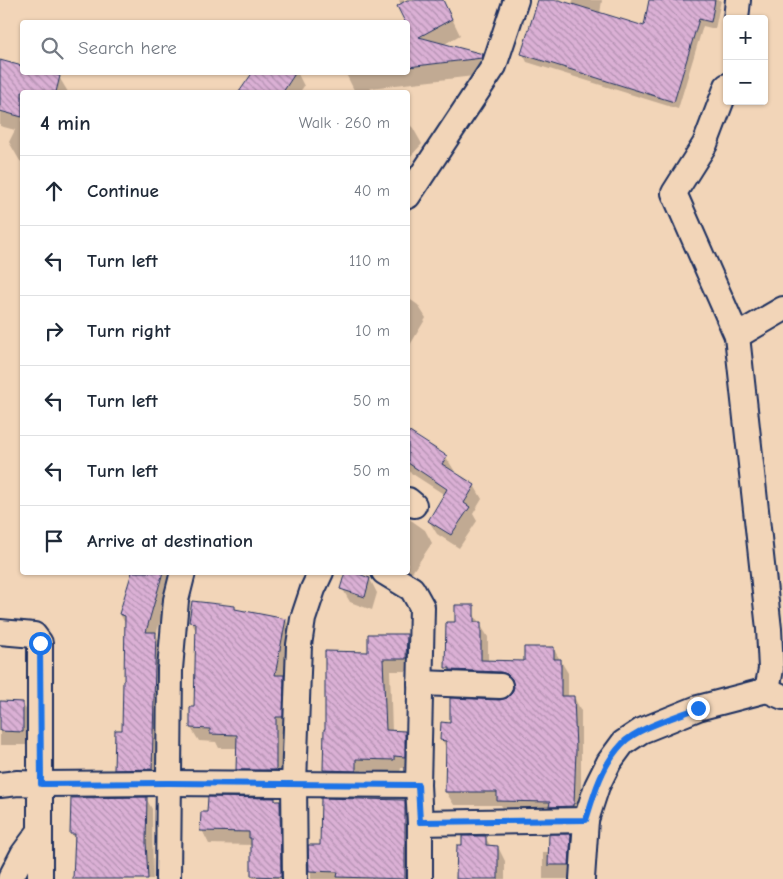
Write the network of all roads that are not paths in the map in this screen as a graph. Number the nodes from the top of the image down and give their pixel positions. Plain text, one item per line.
1 (516, 0) edge
2 (738, 0) edge
3 (736, 15) edge
4 (723, 97) edge
5 (410, 193) edge
6 (783, 308) edge
7 (737, 336) junction
8 (183, 575) edge
9 (320, 575) edge
10 (389, 575) edge
11 (0, 632) edge
12 (420, 683) junction
13 (500, 686) dead end
14 (775, 693) edge
15 (168, 783) junction
16 (41, 784) junction
17 (294, 784) junction
18 (0, 785) edge
19 (418, 785) junction
20 (586, 820) junction
21 (420, 822) junction
22 (40, 831) junction
23 (10, 879) edge
24 (40, 879) edge
25 (168, 879) edge
26 (295, 879) edge
27 (420, 879) edge
28 (582, 879) edge

1 - 5 street
2 - 3 street
4 - 7 street
6 - 7 street
7 - 14 street
8 - 15 street
9 - 17 street
10 - 12 street
11 - 16 street
12 - 13 street
12 - 19 street
14 - 20 street
15 - 16 street
15 - 17 street
15 - 25 street
16 - 18 street
16 - 22 street
17 - 19 street
17 - 26 street
19 - 21 street
20 - 21 street
20 - 28 street
21 - 27 street
22 - 23 street
22 - 24 street

